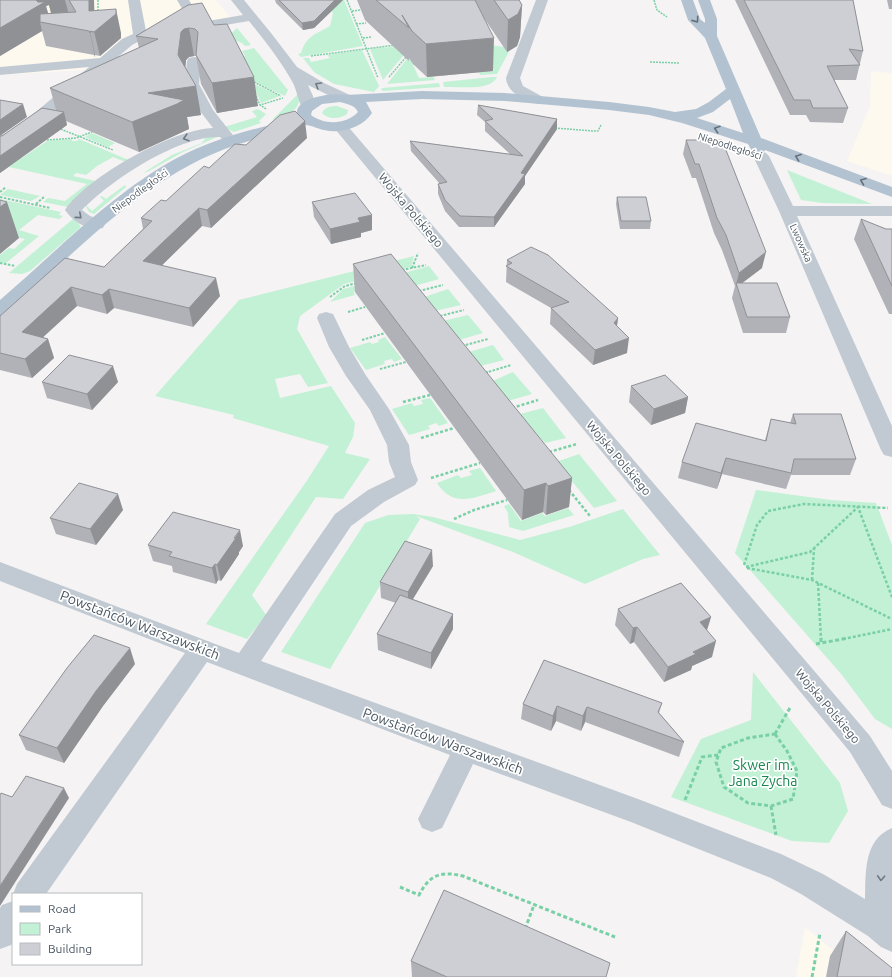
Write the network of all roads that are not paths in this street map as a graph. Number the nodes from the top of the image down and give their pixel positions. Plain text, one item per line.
1 (134, 0) edge
2 (183, 0) edge
3 (237, 0) edge
4 (542, 0) edge
5 (687, 0) edge
6 (704, 0) edge
7 (252, 17) junction
8 (199, 27) junction
9 (140, 36) junction
10 (711, 36) junction
11 (194, 61) dead end
12 (103, 62) junction
13 (292, 68) junction
14 (0, 71) edge
15 (733, 90) junction
16 (482, 97) junction
17 (347, 99) junction
18 (538, 100) junction
19 (564, 102) junction
20 (308, 113) junction
21 (365, 113) junction
22 (673, 116) junction
23 (340, 126) junction
24 (227, 137) junction
25 (754, 141) junction
26 (0, 145) edge
27 (761, 156) junction
28 (892, 192) edge
29 (892, 202) edge
30 (787, 211) junction
31 (892, 211) edge
32 (97, 224) junction
33 (0, 310) edge
34 (326, 318) road end
35 (892, 450) edge
36 (0, 571) edge
37 (202, 650) junction
38 (245, 664) junction
39 (466, 750) junction
40 (892, 796) edge
41 (432, 819) dead end
42 (892, 842) edge
43 (29, 893) edge
44 (12, 917) edge
45 (0, 934) edge
46 (888, 934) edge

1 - 9 street
2 - 8 street
3 - 7 street
4 - 18 street
5 -> 10 main road, Lwowska
6 - 10 main road, Lwowska
7 - 8 street
7 - 13 street
8 - 9 street
9 - 12 street
10 - 15 main road, Lwowska
11 - 24 street
12 - 14 street
12 - 26 street
17 -> 13 street
13 - 20 street
15 - 22 main road
15 - 25 main road, Lwowska
16 - 17 main road, Niepodległości
16 - 18 main road, Niepodległości
16 - 21 main road, Niepodległości
17 - 20 main road, Niepodległości
17 - 21 main road
18 - 19 main road, Niepodległości
19 - 22 main road, Niepodległości
19 - 27 main road, Niepodległości
20 - 23 main road
20 - 24 main road, Niepodległości
21 - 23 main road, Niepodległości
25 -> 22 main road, Niepodległości
23 - 40 street, Wojska Polskiego
24 - 32 main road, Niepodległości
24 -> 32 street
25 - 27 main road, Lwowska
28 -> 25 main road, Niepodległości
27 - 29 main road, Niepodległości
27 - 30 street, Lwowska
30 - 31 street
30 - 35 street, Lwowska
32 - 33 main road, Niepodległości
34 - 38 street
36 - 37 street, Powstańców Warszawskich
37 - 38 street, Powstańców Warszawskich
37 - 43 street
38 - 39 street, Powstańców Warszawskich
39 - 41 street
39 - 46 street, Powstańców Warszawskich
42 -> 46 street
44 - 45 street

